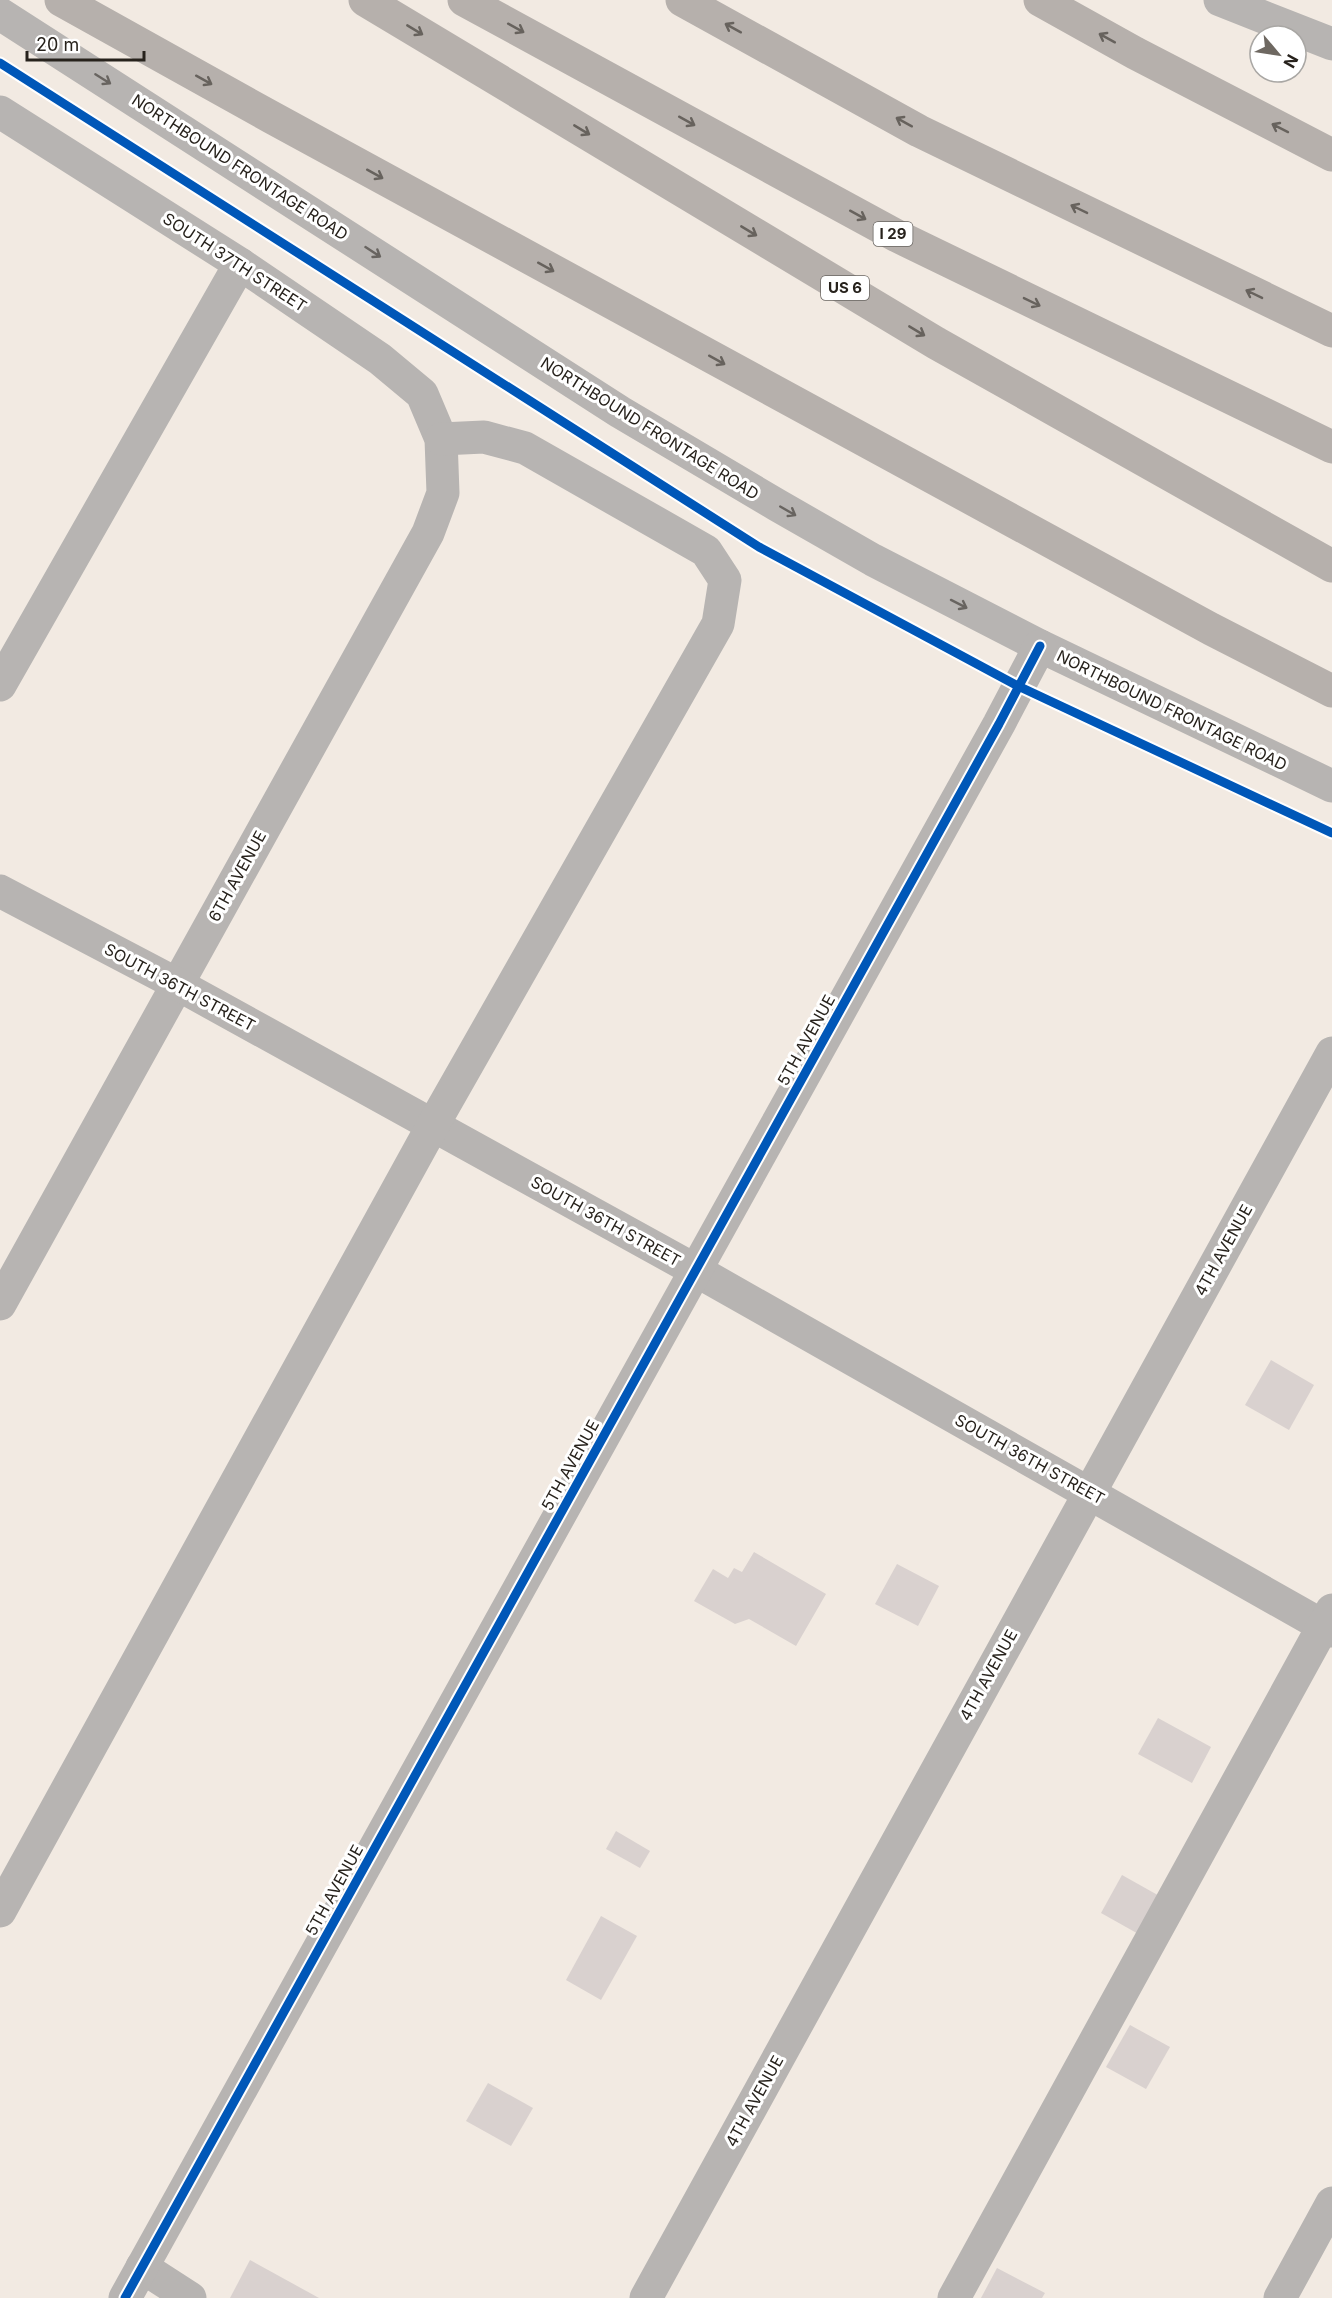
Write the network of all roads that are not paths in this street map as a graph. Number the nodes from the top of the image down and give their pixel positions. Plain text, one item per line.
1 (62, 0) edge
2 (365, 0) edge
3 (464, 0) edge
4 (682, 0) edge
5 (1040, 0) edge
6 (1220, 0) edge
7 (0, 14) edge
8 (1332, 44) edge
9 (0, 112) edge
10 (1332, 155) edge
11 (240, 264) junction
12 (1324, 325) edge
13 (441, 439) junction
14 (1332, 447) edge
15 (1332, 566) edge
16 (1040, 646) junction
17 (0, 685) edge
18 (1332, 691) edge
19 (1332, 786) edge
20 (0, 891) edge
21 (177, 984) junction
22 (1332, 1053) edge
23 (433, 1125) junction
24 (695, 1270) junction
25 (0, 1304) edge
26 (1089, 1492) junction
27 (1329, 1622) edge
28 (0, 1911) edge
29 (1332, 2203) edge
30 (142, 2267) junction
31 (125, 2298) edge
32 (190, 2298) edge
33 (646, 2298) edge
34 (954, 2298) edge
35 (1280, 2298) edge

1 -> 18 highway
2 -> 15 highway, US 6
3 -> 14 highway, I 29
12 -> 4 highway
10 -> 5 highway
6 - 8 street
7 -> 16 street, NORTHBOUND FRONTAGE ROAD
9 - 11 street, SOUTH 37TH STREET
11 - 13 street, SOUTH 37TH STREET
11 - 17 street
13 - 21 street, 6TH AVENUE
13 - 23 street
16 - 19 street, NORTHBOUND FRONTAGE ROAD
16 - 24 street, 5TH AVENUE
20 - 21 street, SOUTH 36TH STREET
21 - 23 street, SOUTH 36TH STREET
21 - 25 street, 6TH AVENUE
22 - 26 street, 4TH AVENUE
23 - 24 street, SOUTH 36TH STREET
23 - 28 street
24 - 26 street, SOUTH 36TH STREET
24 - 30 street, 5TH AVENUE
26 - 27 street, SOUTH 36TH STREET
26 - 33 street, 4TH AVENUE
27 - 34 street
29 - 35 street
30 - 31 street, 5TH AVENUE
30 - 32 street

